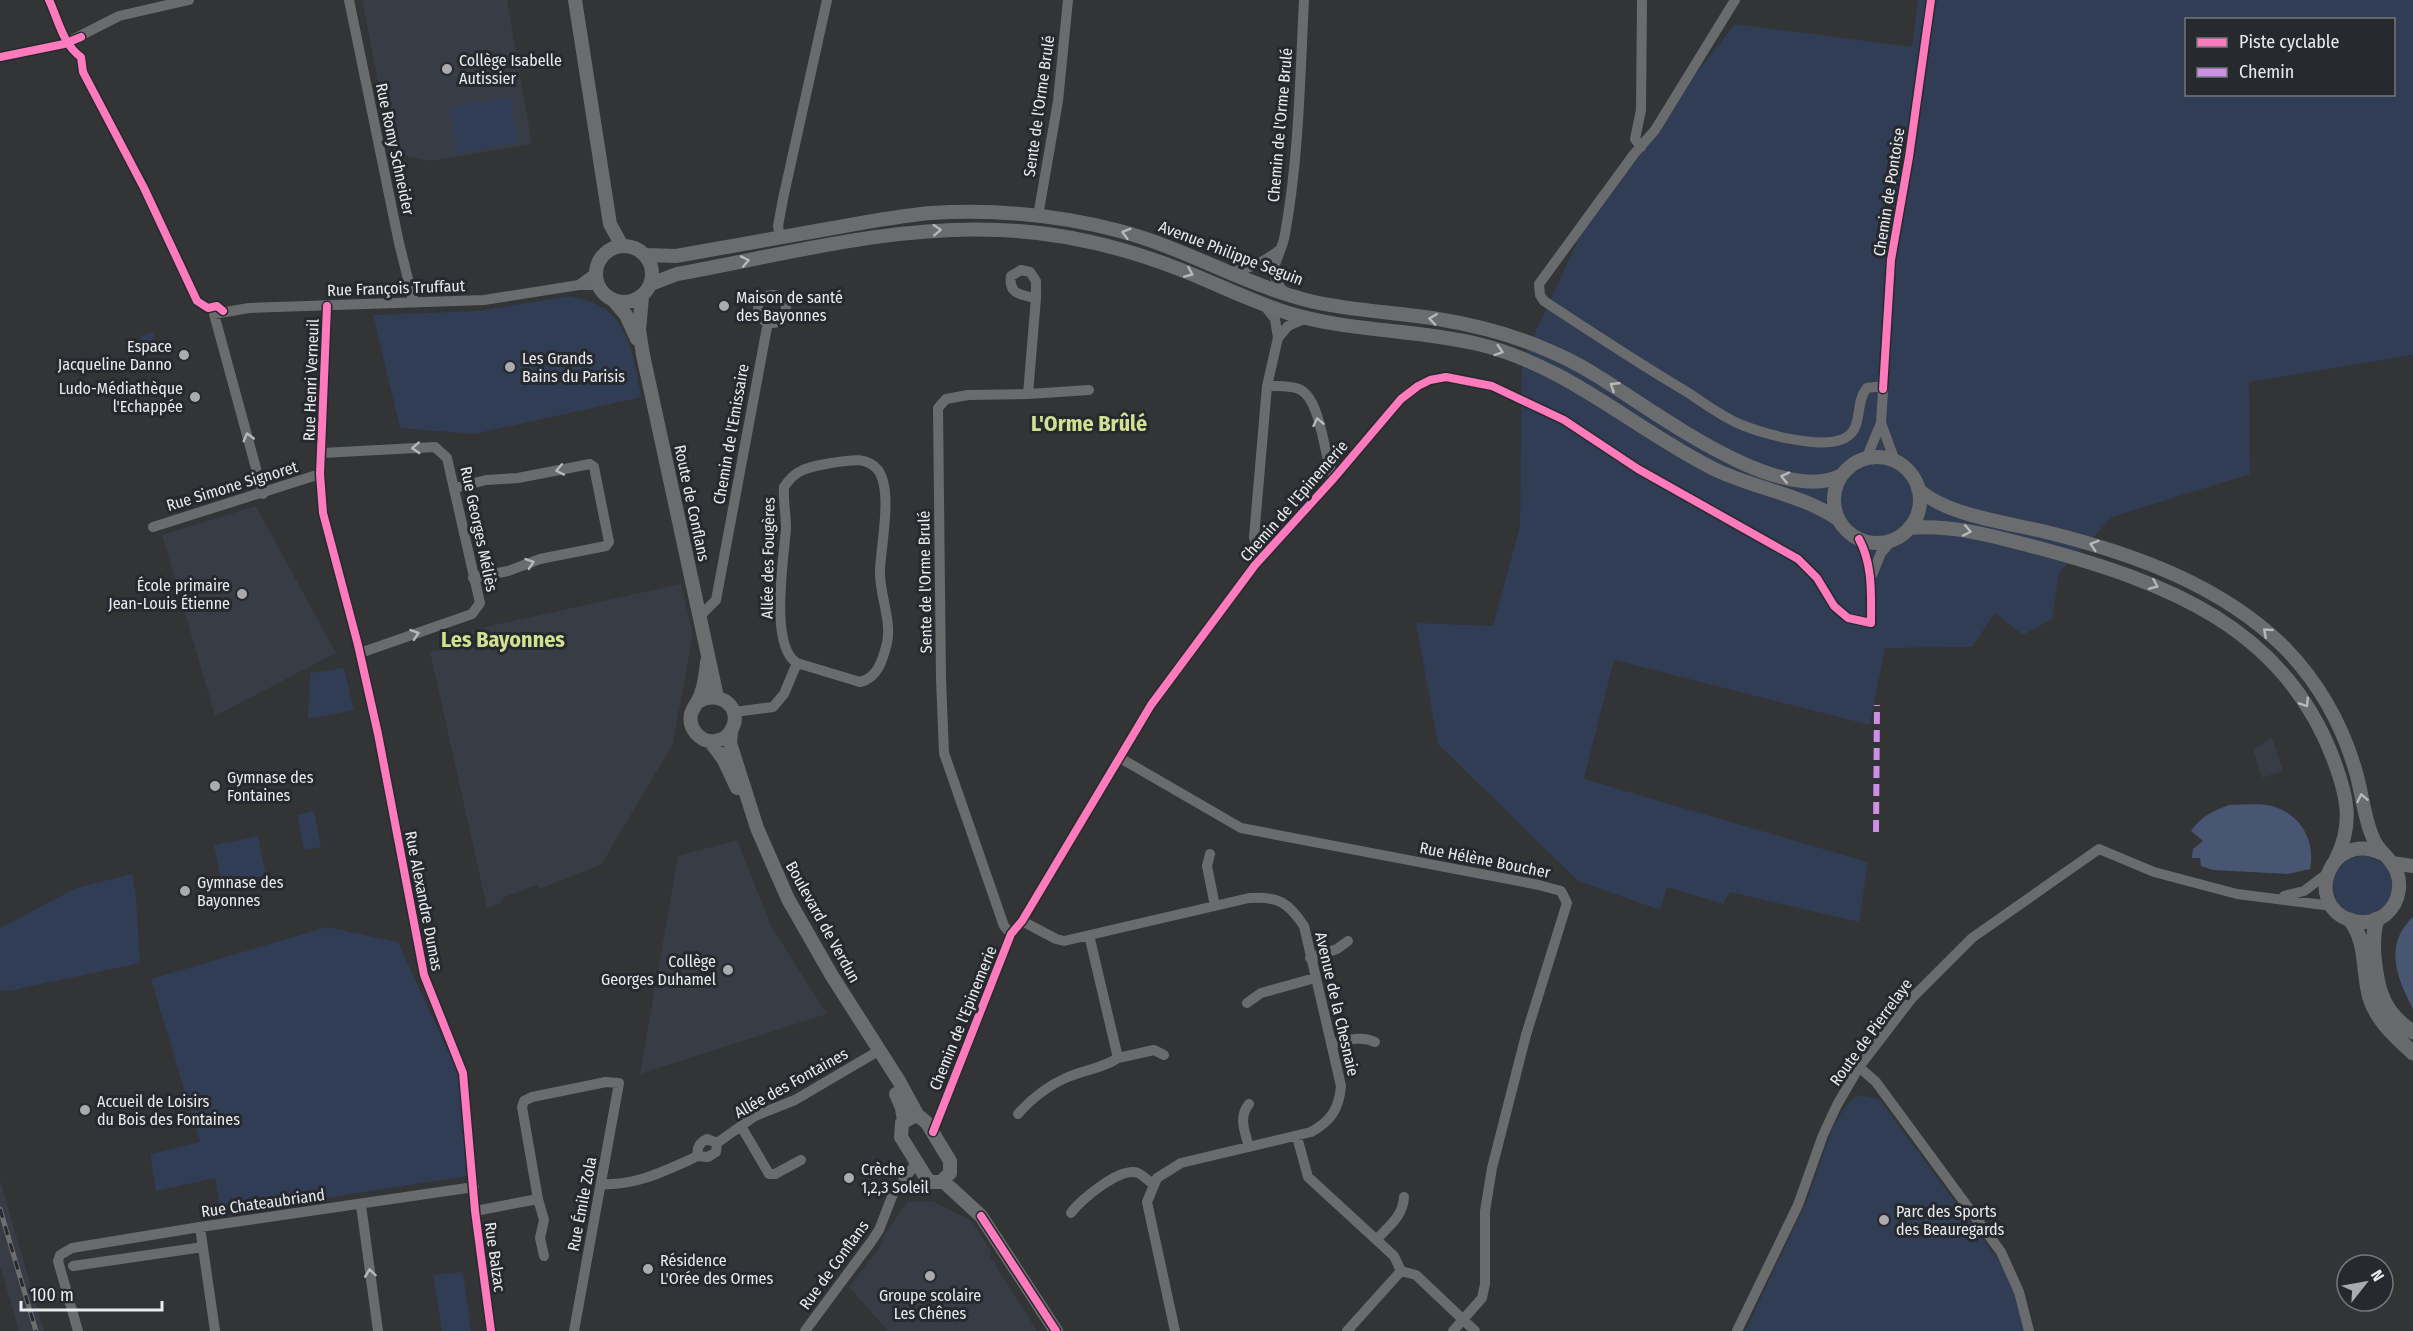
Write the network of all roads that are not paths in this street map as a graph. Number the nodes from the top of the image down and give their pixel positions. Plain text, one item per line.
1 (189, 0) edge
2 (349, 0) edge
3 (575, 0) edge
4 (827, 0) edge
5 (1068, 0) edge
6 (1304, 0) edge
7 (1642, 0) edge
8 (1735, 0) edge
9 (1931, 0) edge
10 (0, 57) edge
11 (1641, 147) junction
12 (1038, 216) junction
13 (610, 224) junction
14 (780, 237) junction
15 (622, 246) junction
16 (1279, 251) junction
17 (604, 254) junction
18 (645, 255) junction
19 (1228, 271) junction
20 (596, 279) junction
21 (651, 284) junction
22 (1285, 294) junction
23 (642, 297) junction
24 (1036, 298) dead end
25 (614, 301) junction
26 (414, 303) junction
27 (1262, 303) junction
28 (327, 306) junction
29 (1307, 318) junction
30 (768, 322) dead end
31 (1278, 338) junction
32 (643, 355) junction
33 (1267, 386) junction
34 (1883, 386) junction
35 (1089, 390) dead end
36 (1028, 394) junction
37 (1881, 423) junction
38 (322, 453) junction
39 (1866, 459) junction
40 (1895, 461) junction
41 (320, 474) junction
42 (1842, 475) junction
43 (1334, 478) junction
44 (455, 488) junction
45 (1918, 489) junction
46 (262, 494) junction
47 (1839, 520) junction
48 (153, 527) dead end
49 (1909, 528) junction
50 (1859, 539) junction
51 (1892, 540) junction
52 (1264, 554) junction
53 (473, 578) junction
54 (1871, 581) junction
55 (700, 616) junction
56 (360, 652) junction
57 (708, 657) junction
58 (797, 663) junction
59 (717, 697) junction
60 (698, 702) junction
61 (734, 712) junction
62 (731, 732) junction
63 (710, 741) junction
64 (1120, 758) junction
65 (2381, 853) junction
66 (1210, 854) dead end
67 (2336, 860) junction
68 (2392, 863) junction
69 (2413, 866) edge
70 (2328, 873) junction
71 (2413, 885) edge
72 (2271, 897) junction
73 (2397, 898) junction
74 (1215, 906) junction
75 (2332, 906) junction
76 (2377, 919) junction
77 (2350, 920) junction
78 (1022, 921) junction
79 (1011, 934) junction
80 (1089, 935) junction
81 (1348, 941) dead end
82 (1310, 958) junction
83 (1315, 978) junction
84 (1247, 1003) dead end
85 (2413, 1032) edge
86 (1375, 1042) dead end
87 (1332, 1044) junction
88 (876, 1052) junction
89 (2413, 1053) edge
90 (1164, 1055) dead end
91 (1118, 1058) junction
92 (1859, 1067) junction
93 (943, 1103) junction
94 (1249, 1104) dead end
95 (1018, 1114) dead end
96 (920, 1117) junction
97 (904, 1120) junction
98 (741, 1126) junction
99 (933, 1132) junction
100 (1297, 1137) junction
101 (1249, 1147) junction
102 (801, 1160) dead end
103 (917, 1162) junction
104 (947, 1177) junction
105 (927, 1179) junction
106 (602, 1184) junction
107 (902, 1184) junction
108 (1153, 1184) junction
109 (474, 1187) junction
110 (1404, 1197) dead end
111 (538, 1199) junction
112 (361, 1204) junction
113 (475, 1211) junction
114 (1071, 1213) dead end
115 (200, 1227) junction
116 (1377, 1239) junction
117 (203, 1247) junction
118 (544, 1256) dead end
119 (73, 1266) dead end
120 (1401, 1271) junction
121 (1463, 1319) junction
122 (78, 1331) edge
123 (215, 1331) edge
124 (378, 1331) edge
125 (490, 1331) edge
126 (574, 1331) edge
127 (805, 1331) edge
128 (1056, 1331) edge
129 (1175, 1331) edge
130 (1347, 1331) edge
131 (1453, 1331) edge
132 (1475, 1331) edge
133 (1737, 1331) edge
134 (2029, 1331) edge

1 - 10 street
2 - 26 street, Rue Romy Schneider
3 - 13 main road
4 - 14 street
5 - 12 street, Sente de l'Orme Brulé
6 - 16 street, Chemin de l'Orme Brulé
7 - 11 street
8 - 11 street
9 - 34 street, Chemin de Pontoise
11 - 34 street
12 - 14 main road, Avenue Philippe Seguin
19 -> 12 main road, Avenue Philippe Seguin
13 - 15 main road
13 - 17 main road
14 - 18 main road, Avenue Philippe Seguin
15 - 17 main road
15 - 18 main road
16 - 19 street
16 - 22 street, Chemin de l'Orme Brulé
17 - 20 main road
18 - 21 main road
19 - 22 main road, Avenue Philippe Seguin
20 - 25 main road
20 - 26 street, Rue François Truffaut
21 - 23 main road
21 -> 27 main road, Avenue Philippe Seguin
42 -> 22 main road, Avenue Philippe Seguin
23 - 25 main road
23 - 32 main road, Route de Conflans
24 - 36 street
25 - 32 main road, Route de Conflans
26 - 28 street, Rue François Truffaut
27 - 29 main road, Avenue Philippe Seguin
27 - 31 street
28 - 38 street, Rue Henri Verneuil
46 -> 28 street, Rue François Truffaut
29 - 31 street
29 -> 47 main road, Avenue Philippe Seguin
30 - 55 street, Chemin de l'Emissaire
31 - 33 street
32 - 55 main road, Route de Conflans
43 -> 33 street
33 - 52 street
34 - 37 street, Chemin de Pontoise
35 - 36 street, Sente de l'Orme Brulé
36 - 79 street, Sente de l'Orme Brulé
37 - 39 street, Chemin de Pontoise
37 - 40 street, Chemin de Pontoise
38 - 41 street, Rue Henri Verneuil
44 -> 38 street, Rue Georges Méliès
39 - 40 main road
39 - 42 main road
40 - 45 main road
41 - 46 street, Rue Simone Signoret
41 - 56 street, Rue Alexandre Dumas
42 - 47 main road
43 - 52 street, Chemin de l'Epinemerie
43 - 54 street, Chemin de l'Epinemerie
44 - 53 street, Rue Georges Méliès
53 -> 44 street
45 - 49 main road
65 -> 45 main road
46 - 48 street, Rue Simone Signoret
47 - 50 main road
49 - 51 main road
49 -> 67 main road
50 - 51 main road
50 - 54 street
51 - 54 street
52 - 64 street, Chemin de l'Epinemerie
56 -> 53 street, Rue Georges Méliès
55 - 57 main road, Route de Conflans
56 - 109 street, Rue Alexandre Dumas
57 - 59 main road, Route de Conflans
57 - 60 main road
58 - 58 street, Allée des Fougères
58 - 61 street
59 - 60 main road
59 - 61 main road
60 - 63 main road
61 - 62 main road
62 - 63 main road
62 - 88 main road, Boulevard de Verdun
63 - 88 main road, Boulevard de Verdun
64 - 78 street, Chemin de l'Epinemerie
64 - 121 street, Rue Hélène Boucher
65 - 67 main road
65 - 68 main road
66 - 74 street
67 - 70 main road
68 - 69 main road
68 - 73 main road
70 - 72 street, Route de Pierrelaye
70 - 75 main road
71 - 73 main road
72 - 75 street, Route de Pierrelaye
72 - 92 street, Route de Pierrelaye
73 - 76 main road
74 - 80 street, Avenue de la Chesnaie
74 - 82 street, Avenue de la Chesnaie
75 - 77 main road
76 - 77 main road
76 - 85 highway
77 - 89 highway
78 - 79 street, Chemin de l'Epinemerie
78 - 80 street, Avenue de la Chesnaie
79 - 93 street, Chemin de l'Epinemerie
80 - 91 street
81 - 82 street
82 - 83 street, Avenue de la Chesnaie
83 - 84 street
83 - 87 street, Avenue de la Chesnaie
86 - 87 street
87 - 100 street, Avenue de la Chesnaie
88 - 96 main road, Boulevard de Verdun
88 - 97 main road, Boulevard de Verdun
88 - 98 street, Allée des Fontaines
90 - 91 street
91 - 95 street
92 - 133 street, Route de Pierrelaye
92 - 134 street
93 - 96 street, Chemin de l'Epinemerie
93 - 99 street, Chemin de l'Epinemerie
94 - 101 street
96 - 97 main road
96 - 99 main road, Boulevard de Verdun
97 - 103 main road, Boulevard de Verdun
98 - 102 street
98 - 106 street, Allée des Fontaines
99 - 104 main road, Boulevard de Verdun
100 - 101 street, Avenue de la Chesnaie
100 - 116 street
101 - 108 street, Avenue de la Chesnaie
103 - 105 main road, Boulevard de Verdun
103 - 107 street, Rue de Conflans
104 - 105 main road
104 - 128 main road
105 - 107 street
106 - 111 street, Rue Émile Zola
106 - 126 street, Rue Émile Zola
107 - 127 street, Rue de Conflans
108 - 114 street
108 - 129 street
109 - 112 street, Rue Chateaubriand
109 - 113 street, Rue Balzac
110 - 116 street
111 - 113 street
111 - 118 street
112 - 115 street, Rue Chateaubriand
124 -> 112 street
113 - 125 street, Rue Balzac
115 - 117 street
115 - 122 street, Rue Chateaubriand
116 - 120 street
117 - 119 street
117 - 123 street
120 - 121 street
120 - 130 street
121 - 131 street
121 - 132 street

